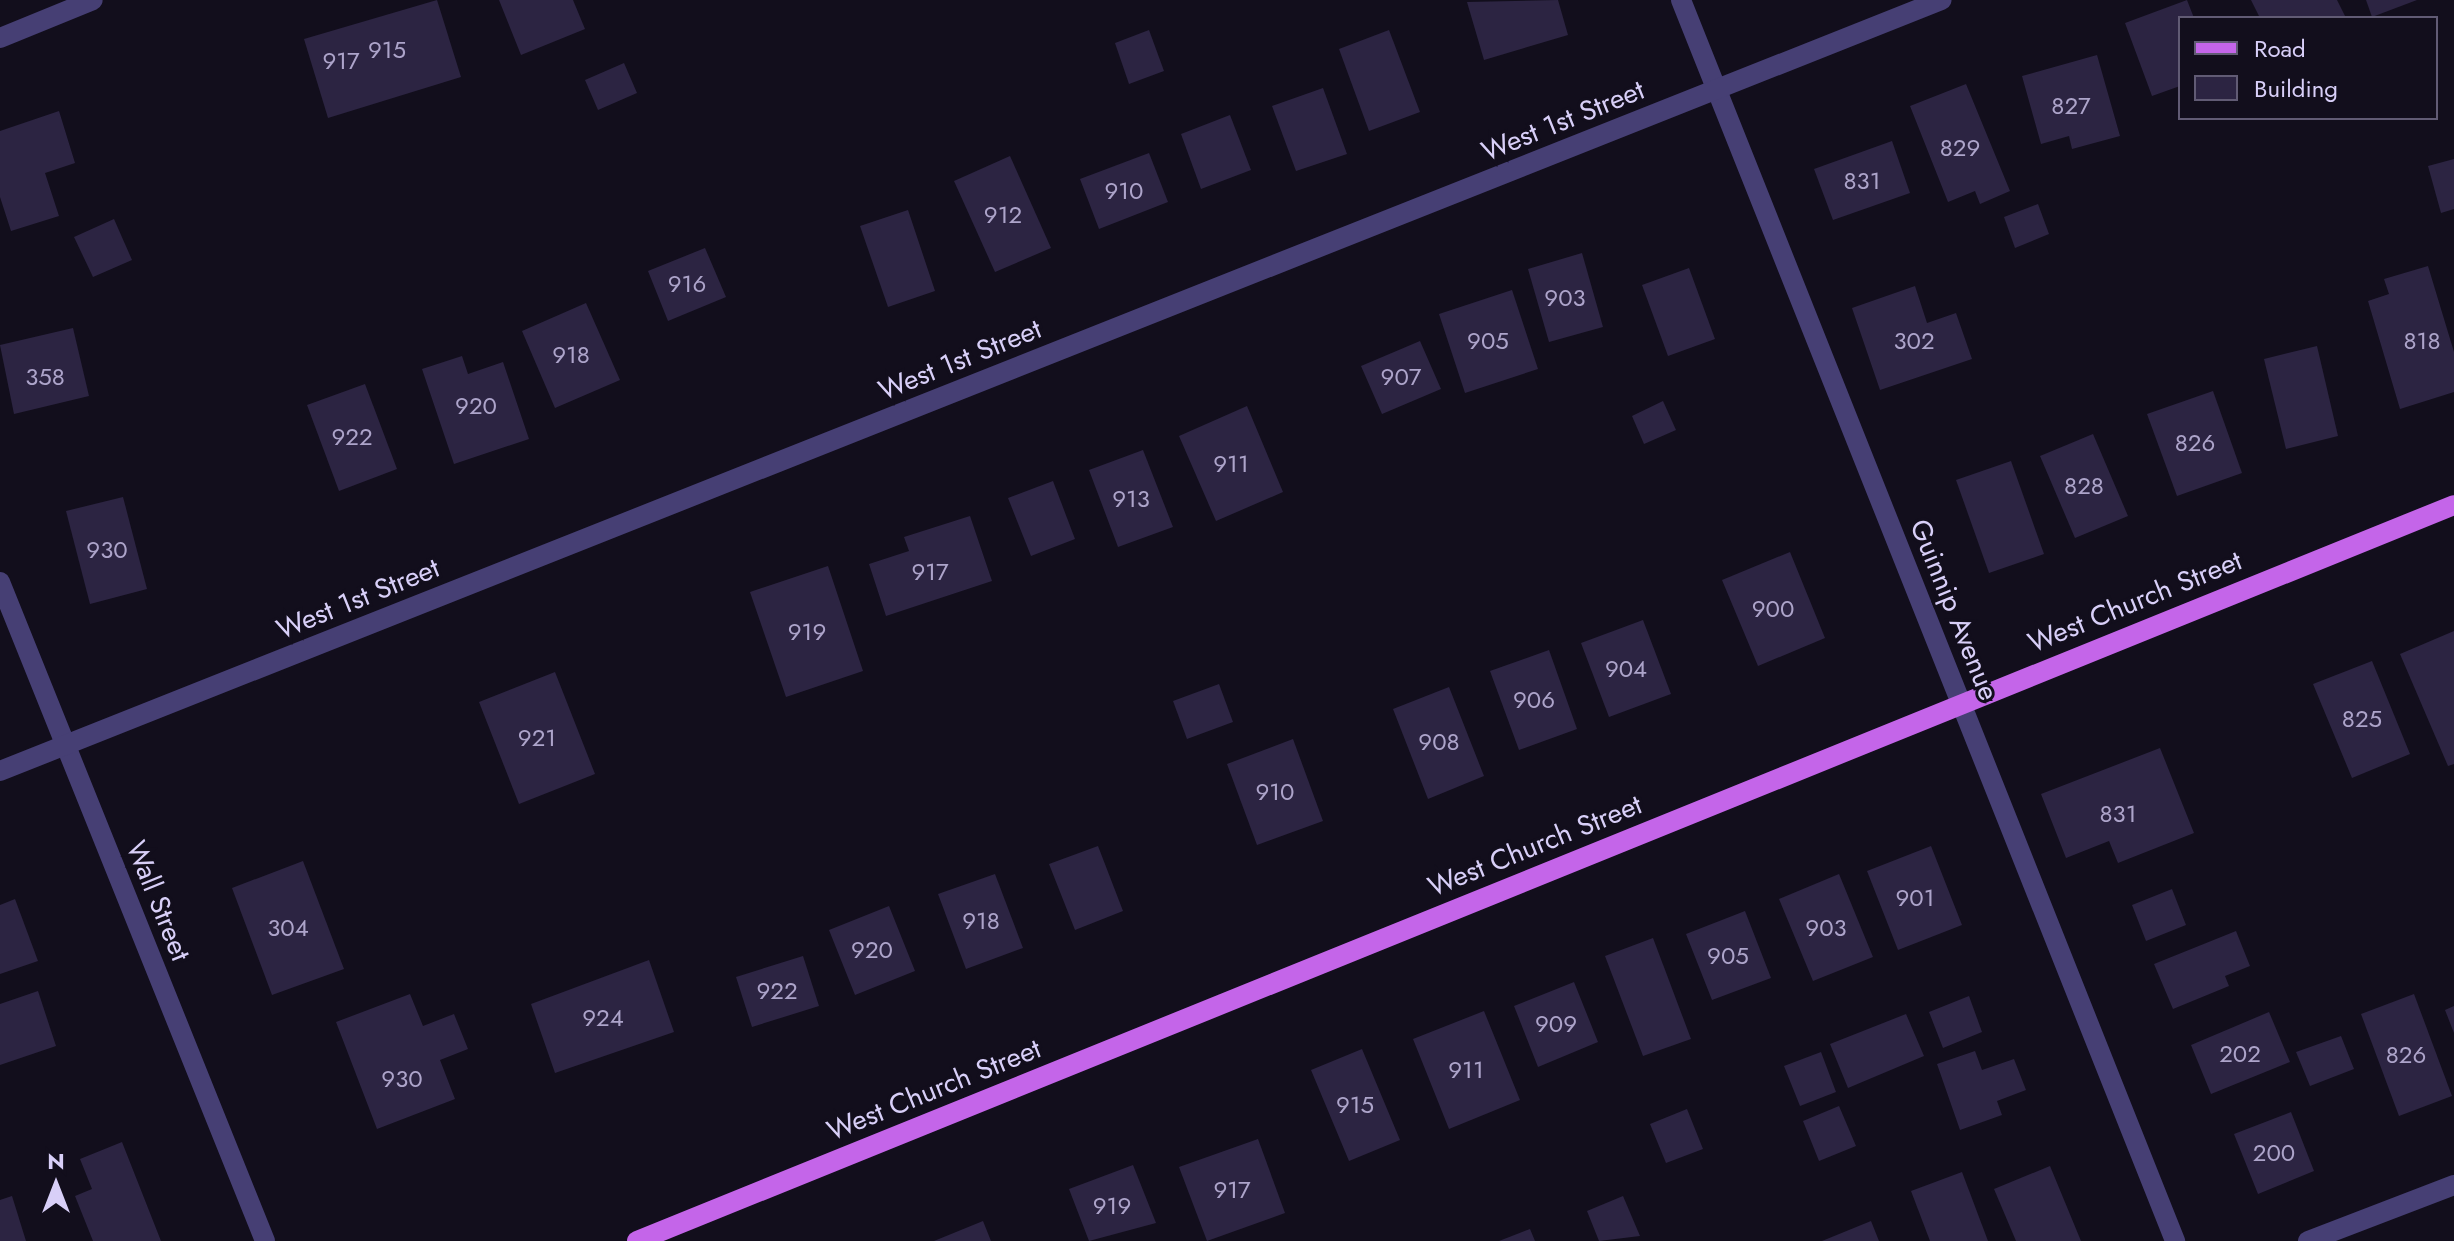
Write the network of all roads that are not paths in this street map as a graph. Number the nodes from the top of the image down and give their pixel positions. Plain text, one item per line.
1 (93, 0) edge
2 (1681, 0) edge
3 (1941, 0) edge
4 (0, 38) edge
5 (1718, 89) junction
6 (2454, 505) edge
7 (0, 582) edge
8 (1961, 703) junction
9 (65, 745) junction
10 (0, 771) edge
11 (2454, 1185) edge
12 (265, 1241) edge
13 (637, 1241) edge
14 (2175, 1241) edge
15 (2308, 1241) edge

1 - 4 street
2 - 5 street, Guinnip Avenue
3 - 5 street, West 1st Street
5 - 8 street, Guinnip Avenue
5 - 9 street, West 1st Street
6 - 8 main road, West Church Street
7 - 9 street, Wall Street
8 - 13 main road, West Church Street
8 - 14 street, Guinnip Avenue
9 - 10 street, West 1st Street
9 - 12 street, Wall Street
11 - 15 street

